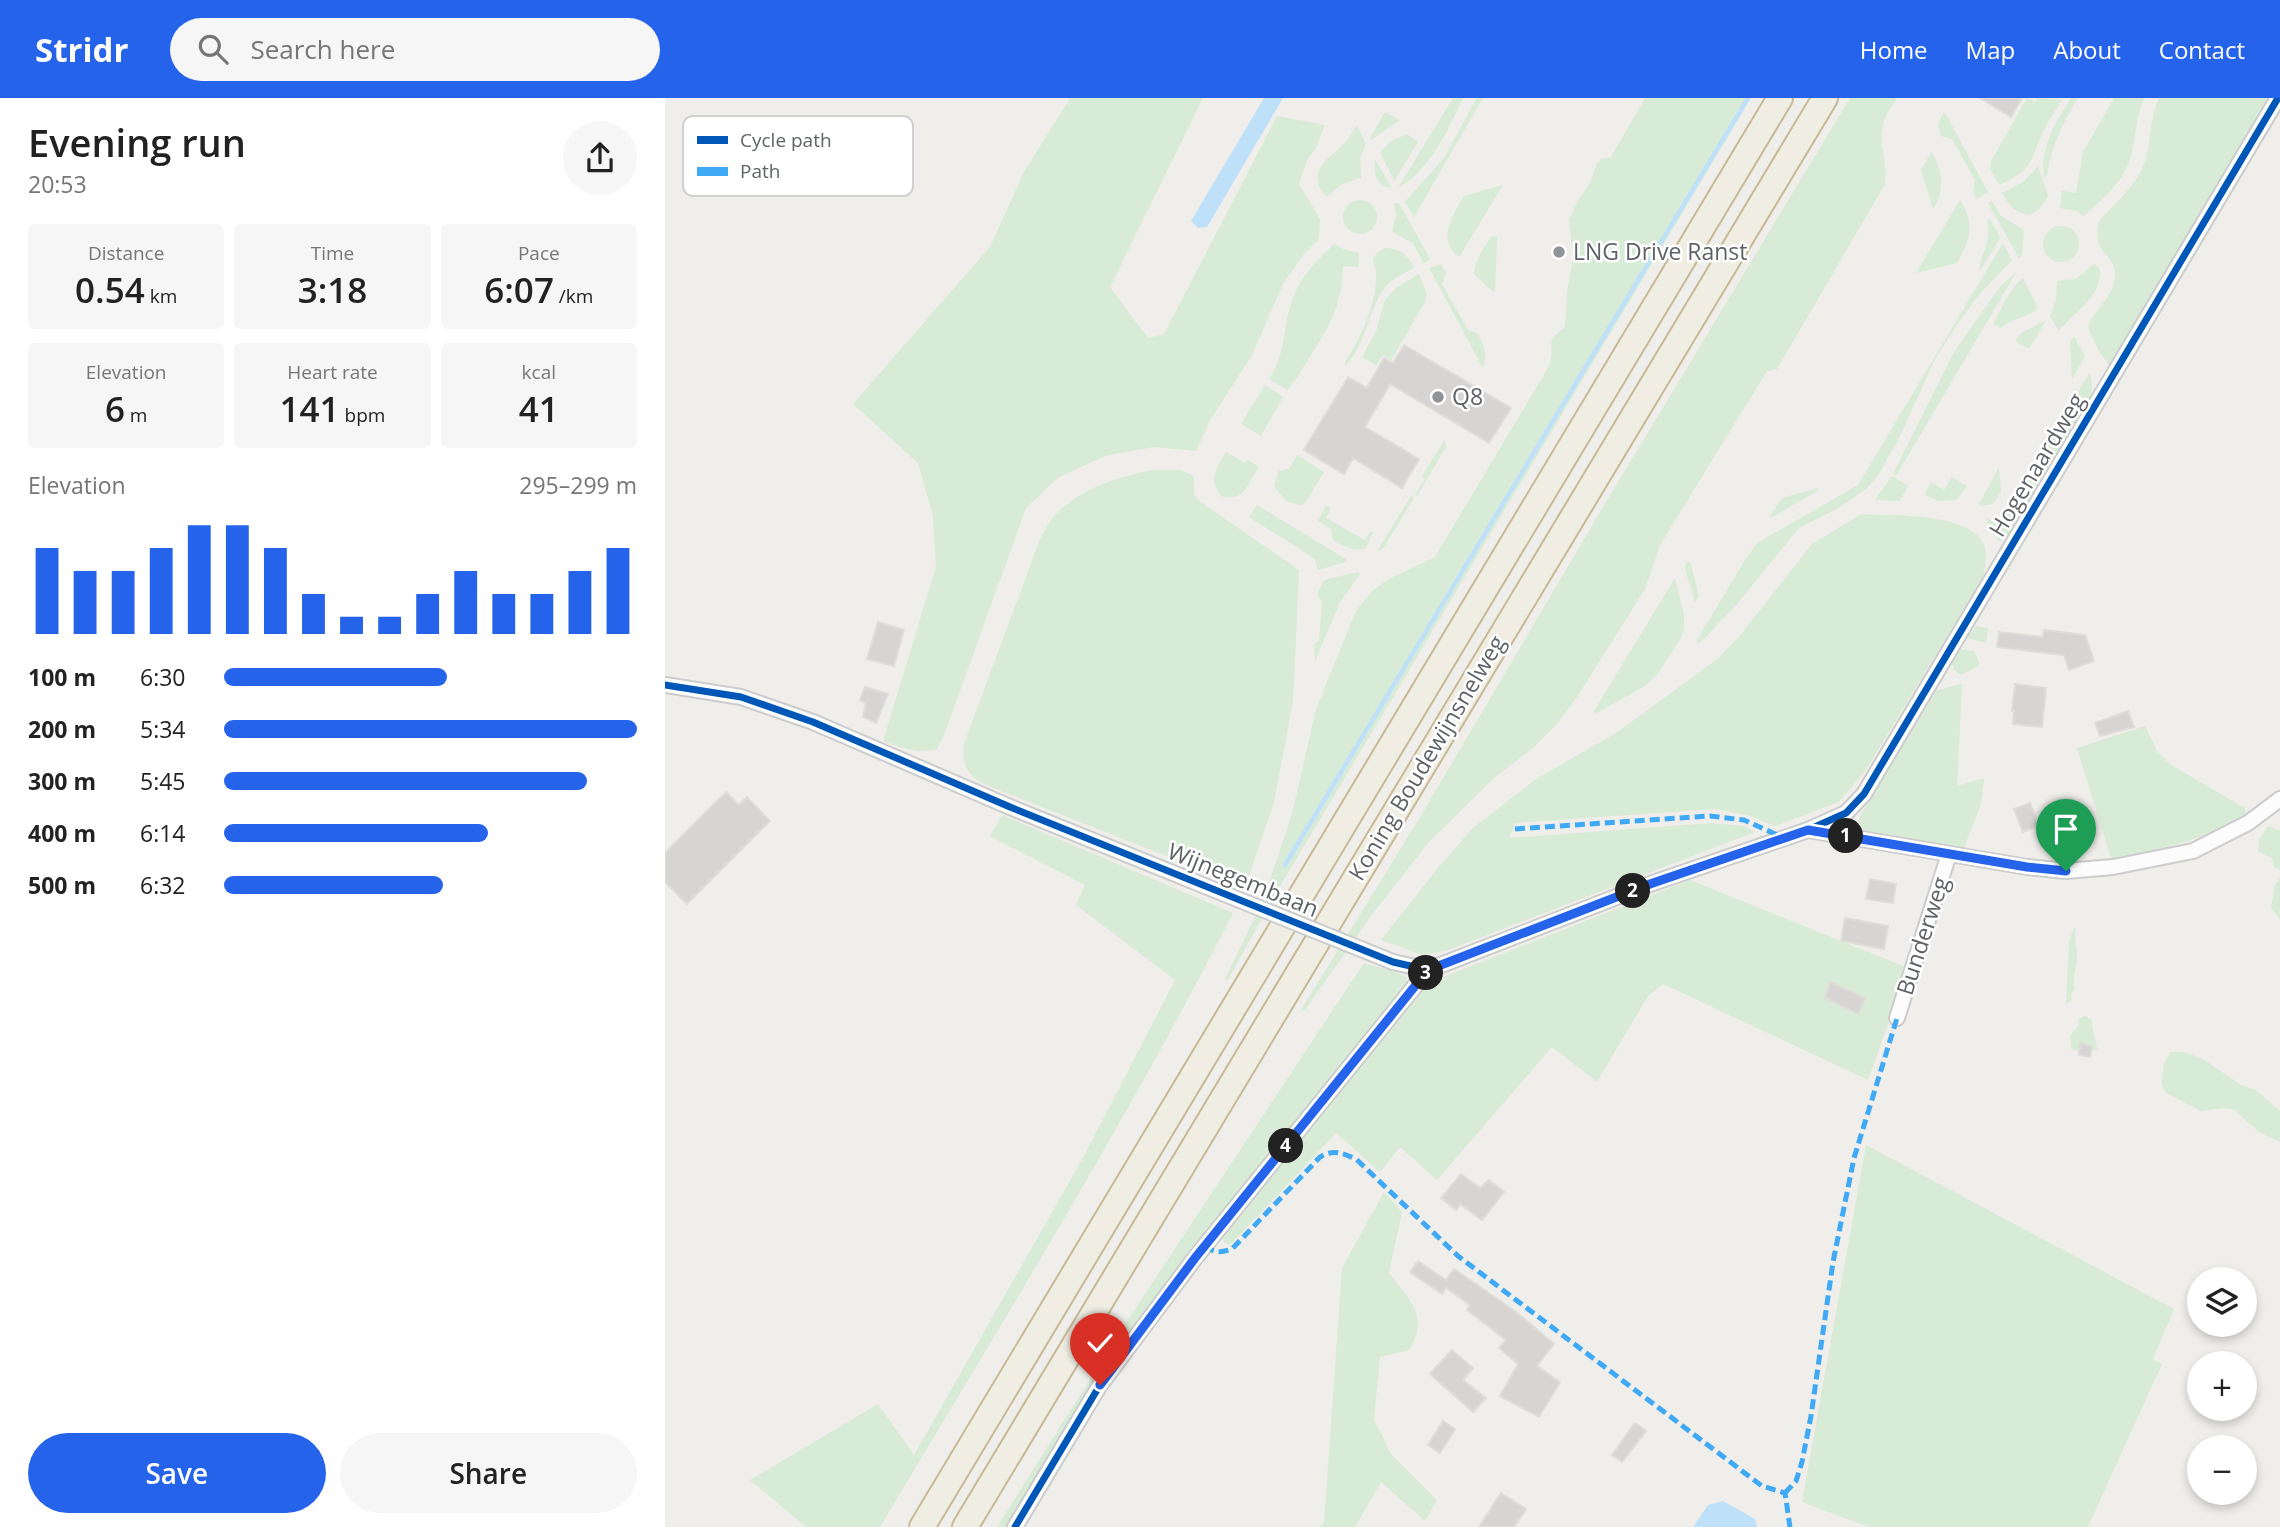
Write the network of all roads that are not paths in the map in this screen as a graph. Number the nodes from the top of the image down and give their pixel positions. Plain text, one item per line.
1 (1780, 98) edge
2 (1825, 98) edge
3 (2279, 98) edge
4 (665, 685) edge
5 (2280, 799) edge
6 (1808, 830) junction
7 (1949, 854) junction
8 (1428, 970) junction
9 (1897, 1018) dead end
10 (922, 1527) edge
11 (965, 1527) edge
12 (1015, 1527) edge

1 - 10 highway, Koning Boudewijnsnelweg
2 - 11 highway, Koning Boudewijnsnelweg
3 - 6 street, Hogenaardweg
4 - 8 street, Wijnegembaan, bridge
5 - 7 street
6 - 7 street
6 - 8 street
7 - 9 street, Bunderweg
8 - 12 street

